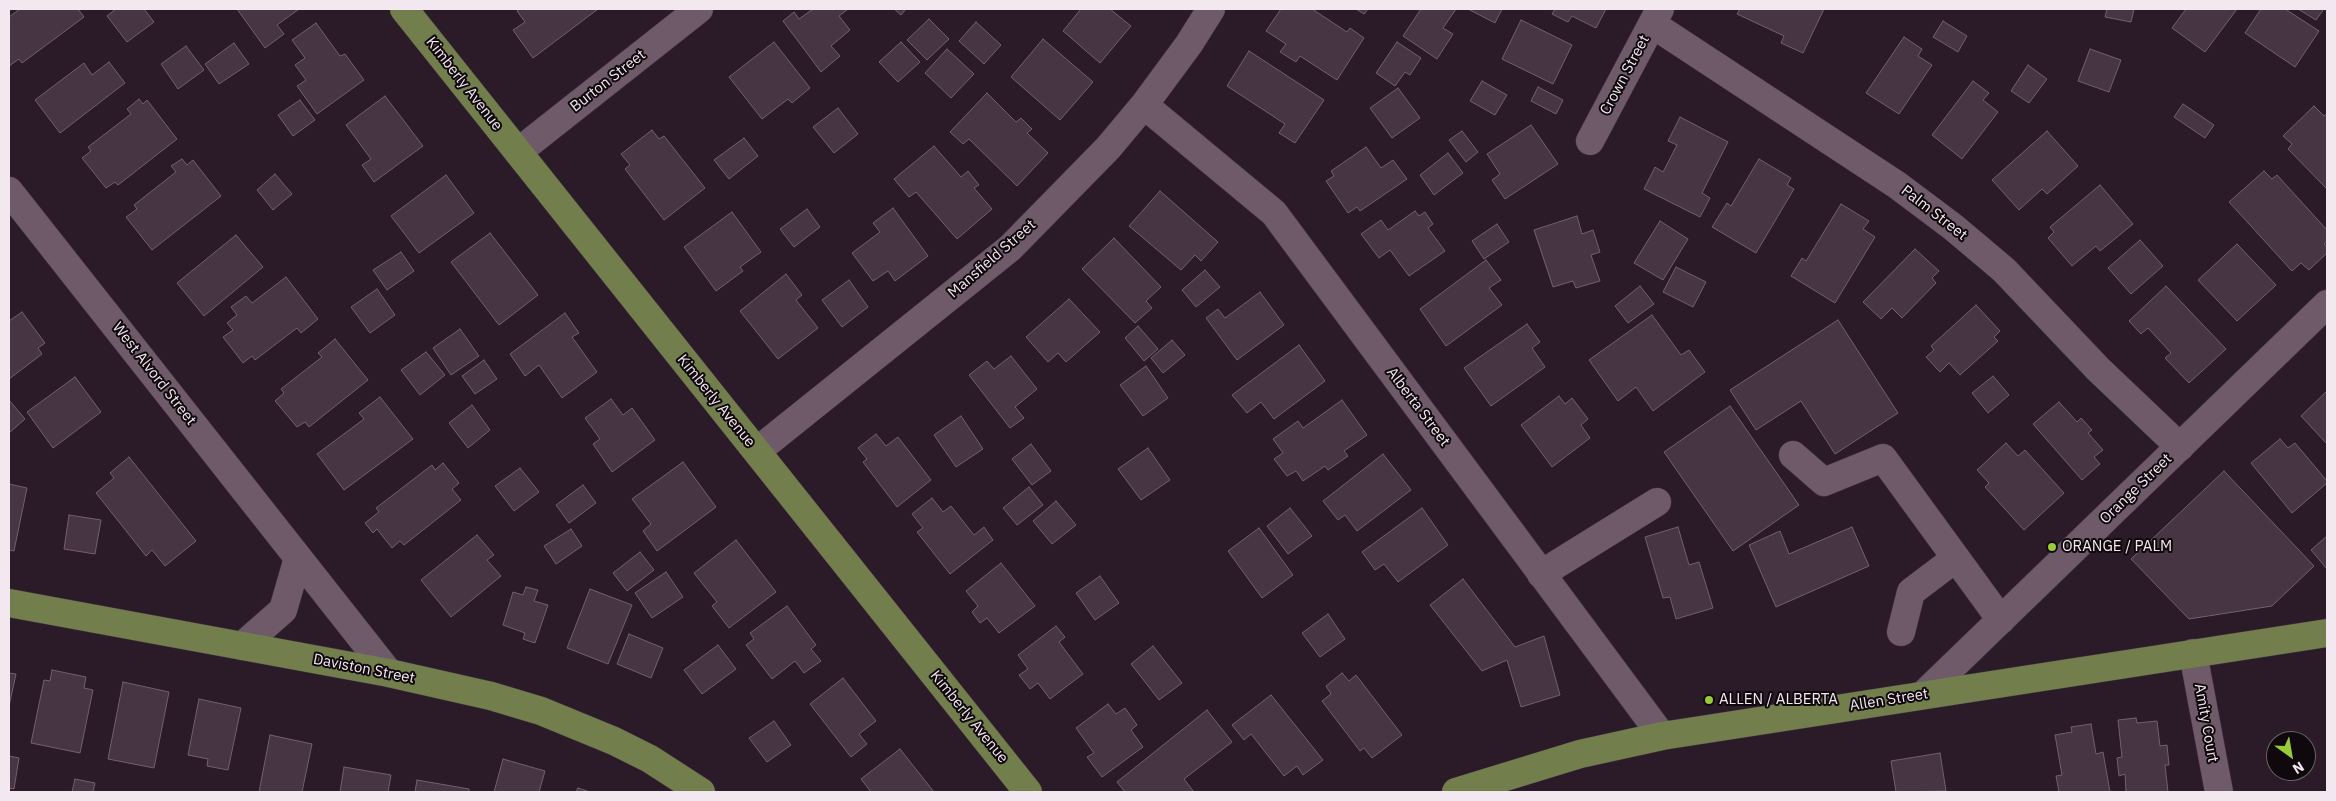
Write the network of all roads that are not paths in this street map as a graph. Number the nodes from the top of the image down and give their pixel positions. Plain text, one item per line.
1 (404, 9) edge
2 (699, 9) edge
3 (1210, 9) edge
4 (1656, 16) edge
5 (1144, 105) junction
6 (1590, 141) dead end
7 (518, 152) junction
8 (9, 191) edge
9 (2327, 304) edge
10 (2180, 447) junction
11 (757, 451) junction
12 (1793, 455) dead end
13 (1658, 502) dead end
14 (298, 558) junction
15 (1956, 558) junction
16 (1541, 574) junction
17 (9, 603) edge
18 (2001, 620) junction
19 (1902, 632) dead end
20 (2327, 633) edge
21 (242, 646) junction
22 (2193, 653) junction
23 (389, 673) junction
24 (1924, 694) junction
25 (1662, 736) junction
26 (1463, 791) edge
27 (701, 792) edge
28 (1028, 792) edge
29 (2219, 792) edge

1 - 7 main road, Kimberly Avenue
2 - 7 street, Burton Street
3 - 5 street, Mansfield Street
4 - 6 street, Crown Street
4 - 10 street, Palm Street
5 - 11 street, Mansfield Street
5 - 16 street, Alberta Street
7 - 11 main road, Kimberly Avenue
8 - 14 street, West Alvord Street
9 - 10 street, Orange Street
10 - 18 street, Orange Street
11 - 28 main road, Kimberly Avenue
12 - 15 street
13 - 16 street
14 - 21 street
14 - 23 street, West Alvord Street
15 - 18 street
15 - 19 street
16 - 25 street, Alberta Street
17 - 21 main road, Daviston Street
18 - 24 street, Orange Street
20 - 22 main road, Allen Street
21 - 23 main road, Daviston Street
22 - 24 main road, Allen Street
22 - 29 street, Amity Court
23 - 27 main road, Daviston Street
24 - 25 main road, Allen Street
25 - 26 main road, Allen Street

